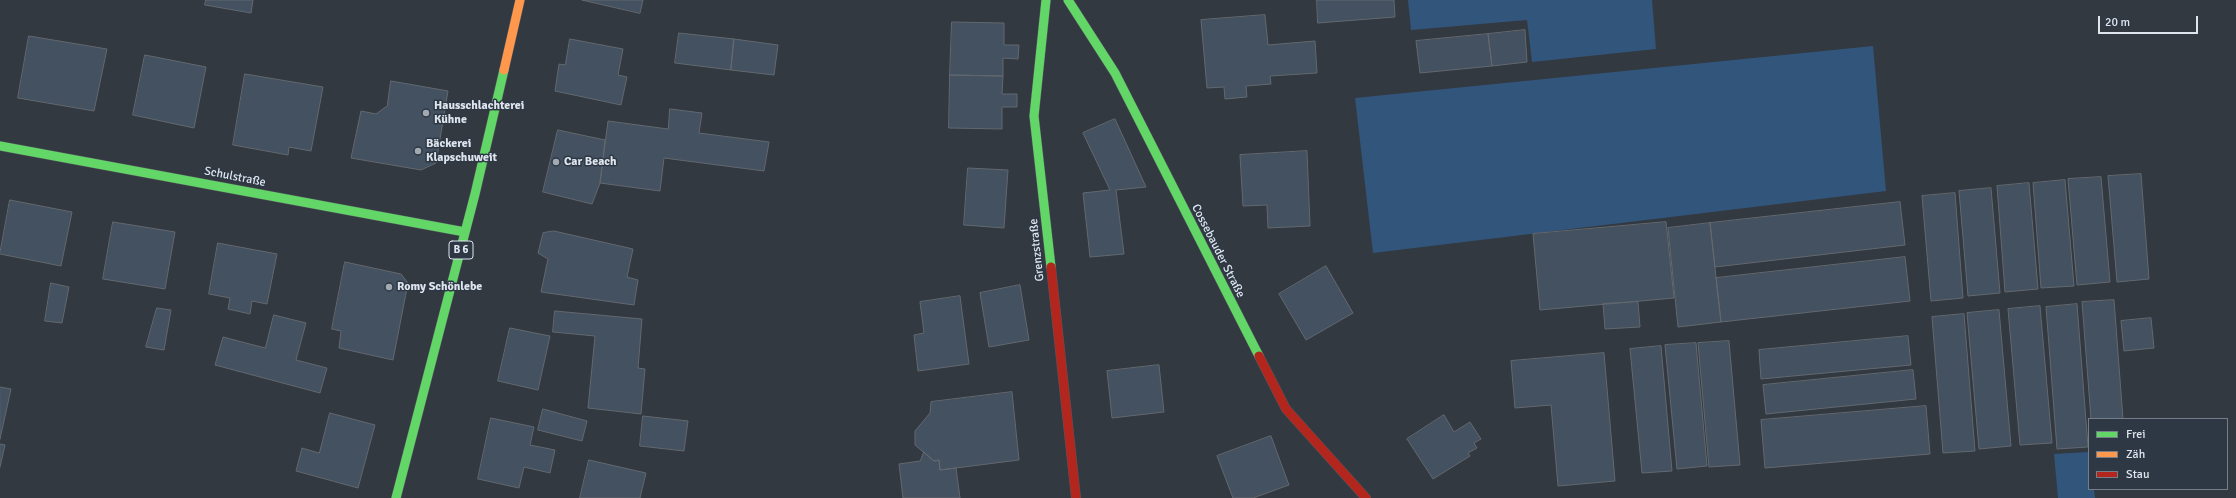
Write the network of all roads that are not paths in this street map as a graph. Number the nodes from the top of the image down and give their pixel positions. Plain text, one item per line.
1 (520, 0) edge
2 (1046, 0) edge
3 (1068, 0) edge
4 (0, 146) edge
5 (465, 232) junction
6 (396, 498) edge
7 (1076, 498) edge
8 (1366, 498) edge

1 - 5 street, B 6
2 - 7 street, Grenzstraße
3 - 8 street, Cossebauder Straße
4 - 5 street, Schulstraße
5 - 6 street, B 6

